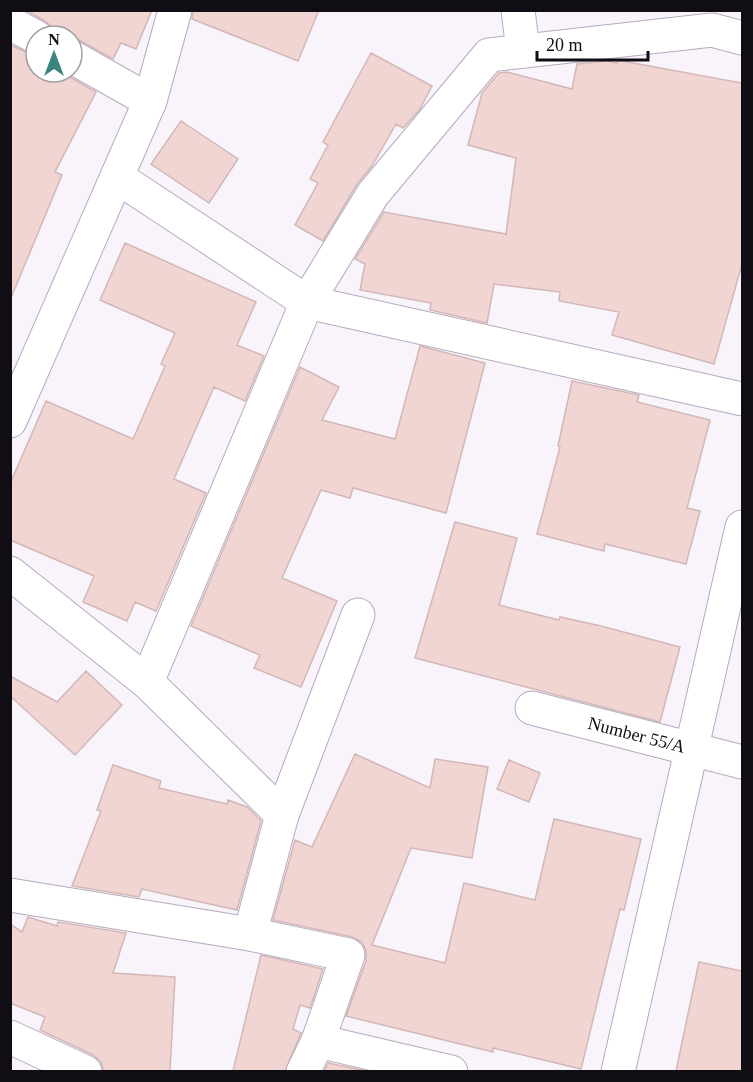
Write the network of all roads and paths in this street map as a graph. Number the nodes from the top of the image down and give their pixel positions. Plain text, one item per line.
1 (175, 10) edge
2 (518, 10) edge
3 (10, 23) edge
4 (721, 26) edge
5 (24, 31) edge
6 (523, 51) junction
7 (84, 64) edge
8 (150, 101) junction
9 (117, 177) junction
10 (307, 302) junction
11 (23, 360) edge
12 (742, 399) edge
13 (10, 421) edge
14 (742, 527) edge
15 (10, 573) edge
16 (358, 615) dead end
17 (147, 682) junction
18 (531, 708) dead end
19 (692, 750) junction
20 (742, 762) edge
21 (282, 815) junction
22 (10, 895) edge
23 (250, 934) junction
24 (10, 1037) edge
25 (318, 1041) junction
26 (85, 1071) edge
27 (303, 1071) edge
28 (452, 1071) edge
29 (618, 1071) edge

1 - 8 street
2 - 6 street
3 - 5 street
4 - 6 street
6 - 10 street
7 - 8 street
8 - 9 street
9 - 10 street
9 - 11 street
10 - 12 street
10 - 17 street
11 - 13 street
14 - 19 street
15 - 17 street
16 - 21 street
17 - 21 street
18 - 19 street, Number 55/A
19 - 20 street, Number 55/A
19 - 29 street
21 - 23 street
22 - 23 street
23 - 25 street
24 - 26 street
25 - 27 street
25 - 28 street

